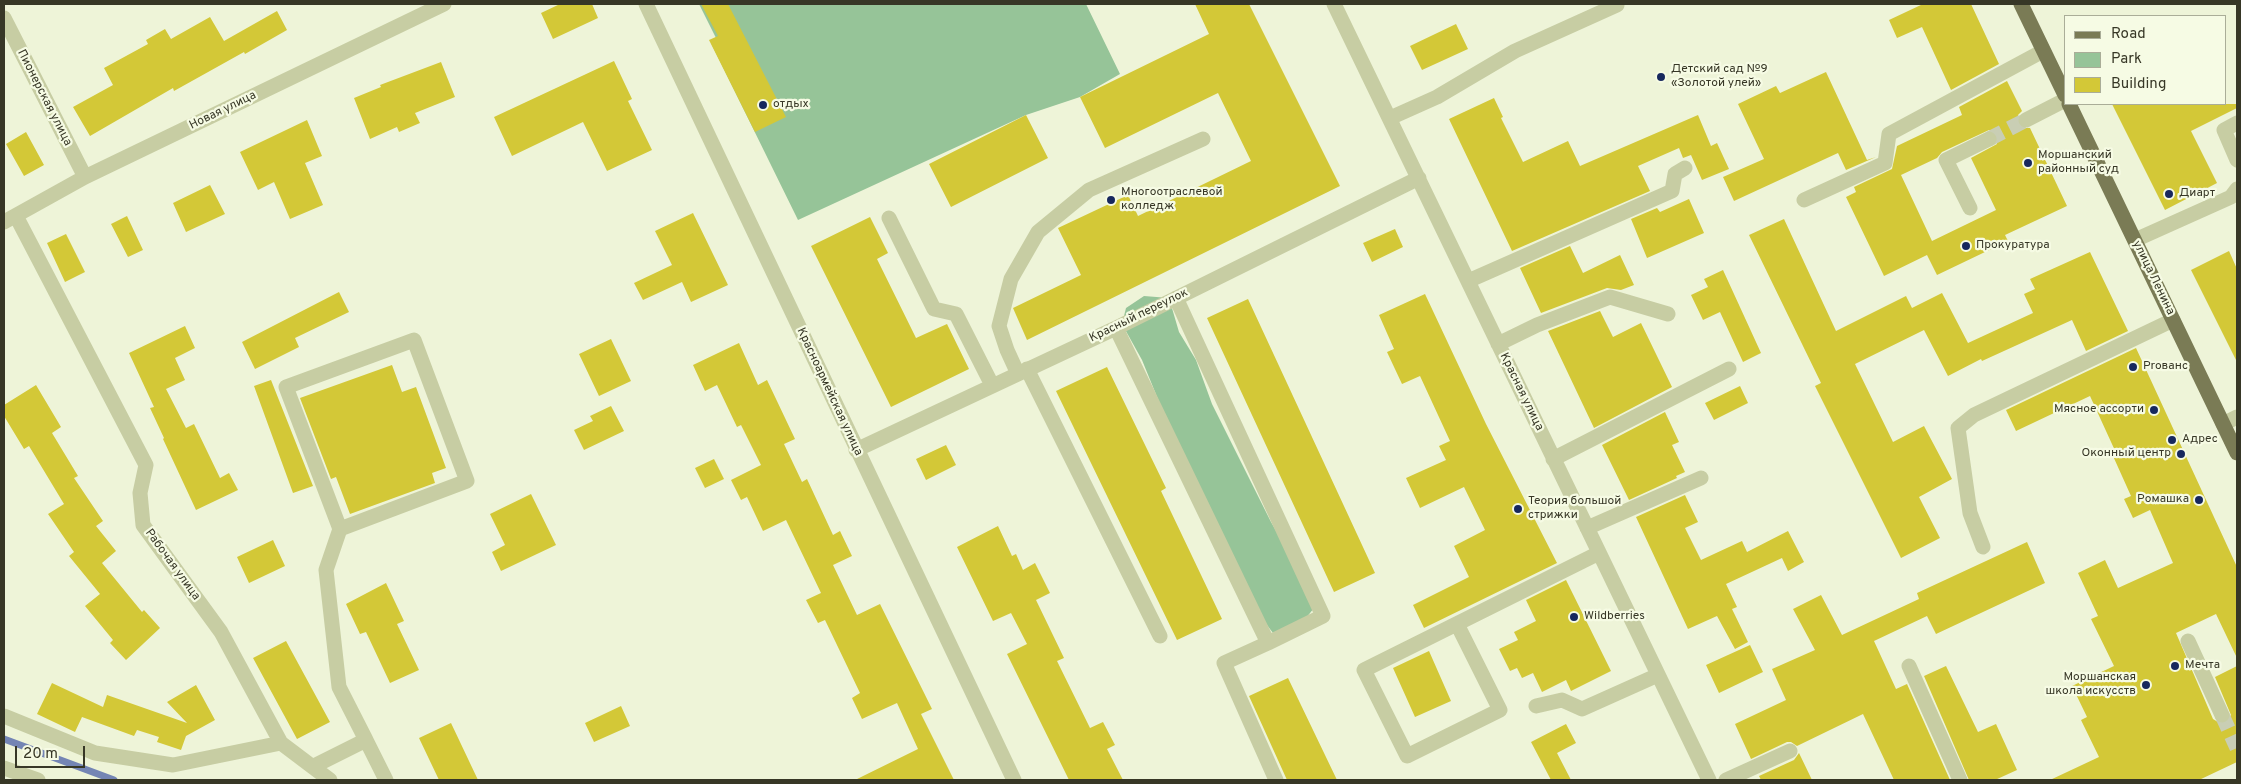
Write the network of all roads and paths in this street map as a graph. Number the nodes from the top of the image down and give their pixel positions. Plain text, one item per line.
1 (444, 4) edge
2 (646, 4) edge
3 (1334, 4) edge
4 (2021, 4) edge
5 (1618, 5) dead end
6 (425, 8) edge
7 (4, 18) edge
8 (2043, 51) junction
9 (2064, 93) edge
10 (2064, 101) edge
11 (2069, 105) edge
12 (1390, 118) junction
13 (2026, 120) tunnel mouth
14 (2237, 123) edge
15 (1202, 139) dead end
16 (1989, 139) tunnel mouth
17 (2237, 160) edge
18 (1685, 168) dead end
19 (85, 177) junction
20 (1419, 178) junction
21 (2237, 189) edge
22 (1804, 200) dead end
23 (1970, 208) dead end
24 (889, 218) dead end
25 (10, 219) edge
26 (2134, 240) junction
27 (1468, 281) junction
28 (1176, 298) junction
29 (1668, 314) dead end
30 (2173, 320) junction
31 (1116, 328) junction
32 (1498, 344) junction
33 (1729, 369) dead end
34 (1023, 371) junction
35 (992, 386) junction
36 (2237, 417) edge
37 (2223, 424) junction
38 (856, 450) junction
39 (2237, 453) edge
40 (1553, 458) junction
41 (1701, 478) dead end
42 (1587, 528) junction
43 (340, 529) junction
44 (1983, 547) dead end
45 (1599, 554) junction
46 (1457, 624) junction
47 (1160, 636) dead end
48 (2188, 641) dead end
49 (1268, 643) junction
50 (1909, 666) dead end
51 (1658, 675) junction
52 (1536, 706) dead end
53 (2222, 715) tunnel mouth
54 (4, 716) edge
55 (366, 740) junction
56 (281, 743) junction
57 (1790, 751) dead end
58 (314, 766) junction
59 (4, 768) edge
60 (38, 780) edge
61 (330, 780) edge
62 (386, 780) edge
63 (1014, 780) edge
64 (1276, 780) edge
65 (1709, 780) edge
66 (1726, 780) edge
67 (1960, 780) edge

1 - 6 street, Новая улица
2 - 38 street, Красноармейская улица
3 - 12 street, Красная улица
4 - 8 main road
5 - 12 street
6 - 19 street, Новая улица
7 - 19 street, Пионерская улица
8 - 9 main road
8 - 22 street
10 - 13 street
11 - 26 main road, улица Ленина
12 - 20 street, Красная улица
14 - 17 street
15 - 34 street
16 - 23 street
18 - 27 street
19 - 25 street, Новая улица
20 - 27 street, Красная улица
20 - 28 street, Красный переулок
21 - 26 street
24 - 35 street
25 - 56 street, Рабочая улица
26 - 30 main road, улица Ленина
27 - 32 street, Красная улица
28 - 31 street, Красный переулок
28 - 49 street
29 - 32 street
30 - 37 main road, улица Ленина
30 - 44 street
31 - 34 street, Красный переулок
31 - 49 street
32 - 40 street, Красная улица
33 - 40 street
34 - 35 street, Красный переулок
34 - 47 street
35 - 38 street, Красный переулок
36 - 37 street
37 - 39 main road, улица Ленина
38 - 63 street, Красноармейская улица
40 - 42 street, Красная улица
41 - 42 street
42 - 45 street, Красная улица
43 - 43 street
43 - 55 street
45 - 46 street
45 - 51 street, Красная улица
46 - 46 street
48 - 53 street
49 - 64 street
50 - 67 street
51 - 52 street
51 - 65 street, Красная улица
54 - 56 street
55 - 58 street
55 - 62 street
56 - 58 street, Рабочая улица
57 - 66 street
58 - 61 street, Рабочая улица
59 - 60 street

